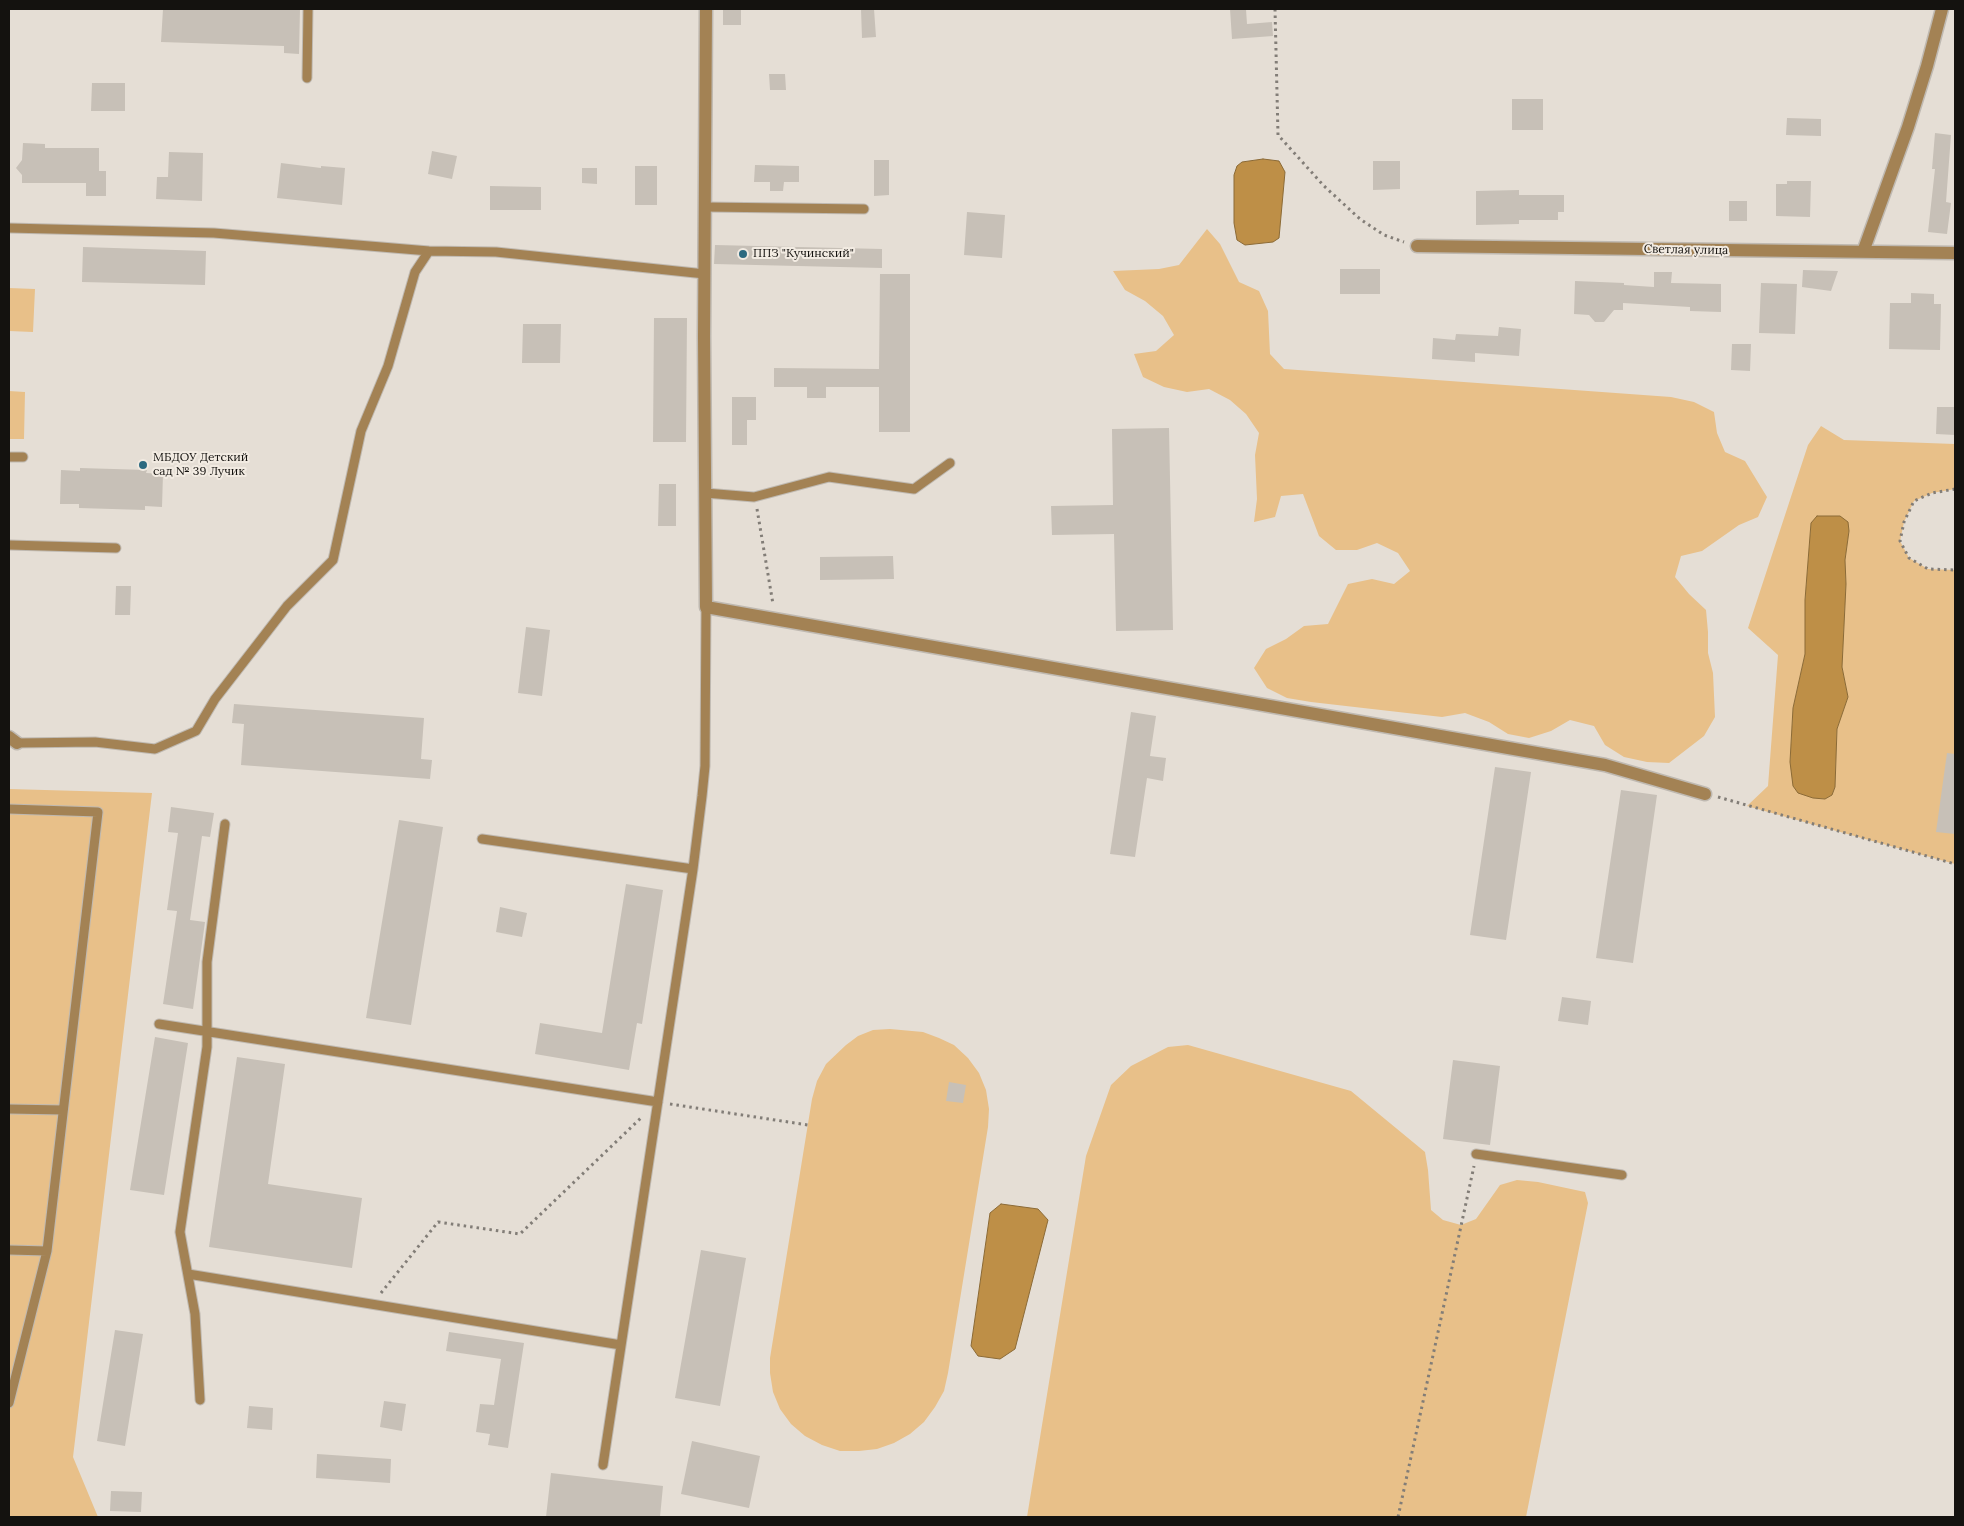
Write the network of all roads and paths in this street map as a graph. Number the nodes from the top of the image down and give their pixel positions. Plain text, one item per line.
1 (308, 9) edge
2 (706, 9) edge
3 (1275, 9) edge
4 (1942, 9) edge
5 (307, 78) dead end
6 (706, 207) junction
7 (864, 208) dead end
8 (9, 228) edge
9 (1417, 246) joint
10 (429, 251) junction
11 (1863, 252) junction
12 (1955, 253) edge
13 (705, 274) junction
14 (9, 457) edge
15 (23, 457) dead end
16 (950, 463) dead end
17 (1955, 489) edge
18 (705, 493) junction
19 (754, 497) junction
20 (9, 545) edge
21 (116, 548) dead end
22 (1955, 570) edge
23 (706, 607) junction
24 (776, 619) junction
25 (13, 740) edge
26 (1705, 794) joint
27 (9, 809) edge
28 (225, 824) dead end
29 (482, 839) dead end
30 (1955, 864) edge
31 (693, 870) junction
32 (159, 1024) dead end
33 (207, 1031) junction
34 (658, 1102) junction
35 (9, 1109) edge
36 (63, 1110) junction
37 (808, 1125) dead end
38 (1476, 1154) joint
39 (1622, 1176) dead end
40 (9, 1250) edge
41 (47, 1251) junction
42 (188, 1274) junction
43 (372, 1304) junction
44 (621, 1345) junction
45 (13, 1366) edge
46 (200, 1400) dead end
47 (9, 1403) edge
48 (603, 1464) dead end
49 (1398, 1517) edge

1 - 5 lane
2 - 6 street
3 - 9 path
4 - 11 street
6 - 7 lane
6 - 13 street
8 - 10 lane
9 - 11 street, Светлая улица
10 - 13 lane
10 - 25 lane
11 - 12 street, Светлая улица
13 - 18 street
14 - 15 lane
16 - 19 lane
17 - 22 path
18 - 19 lane
18 - 23 street
19 - 24 path
20 - 21 lane
23 - 24 street
23 - 31 lane
24 - 26 street
26 - 30 path
27 - 36 lane
28 - 33 lane
29 - 31 lane
31 - 34 lane
32 - 33 lane
33 - 34 lane
33 - 42 lane
34 - 37 path
34 - 43 path
34 - 44 lane
35 - 36 lane
36 - 41 lane
38 - 39 lane
38 - 49 path
40 - 41 lane
41 - 45 lane
42 - 43 lane
42 - 46 lane
43 - 44 lane
44 - 48 lane
45 - 47 lane

